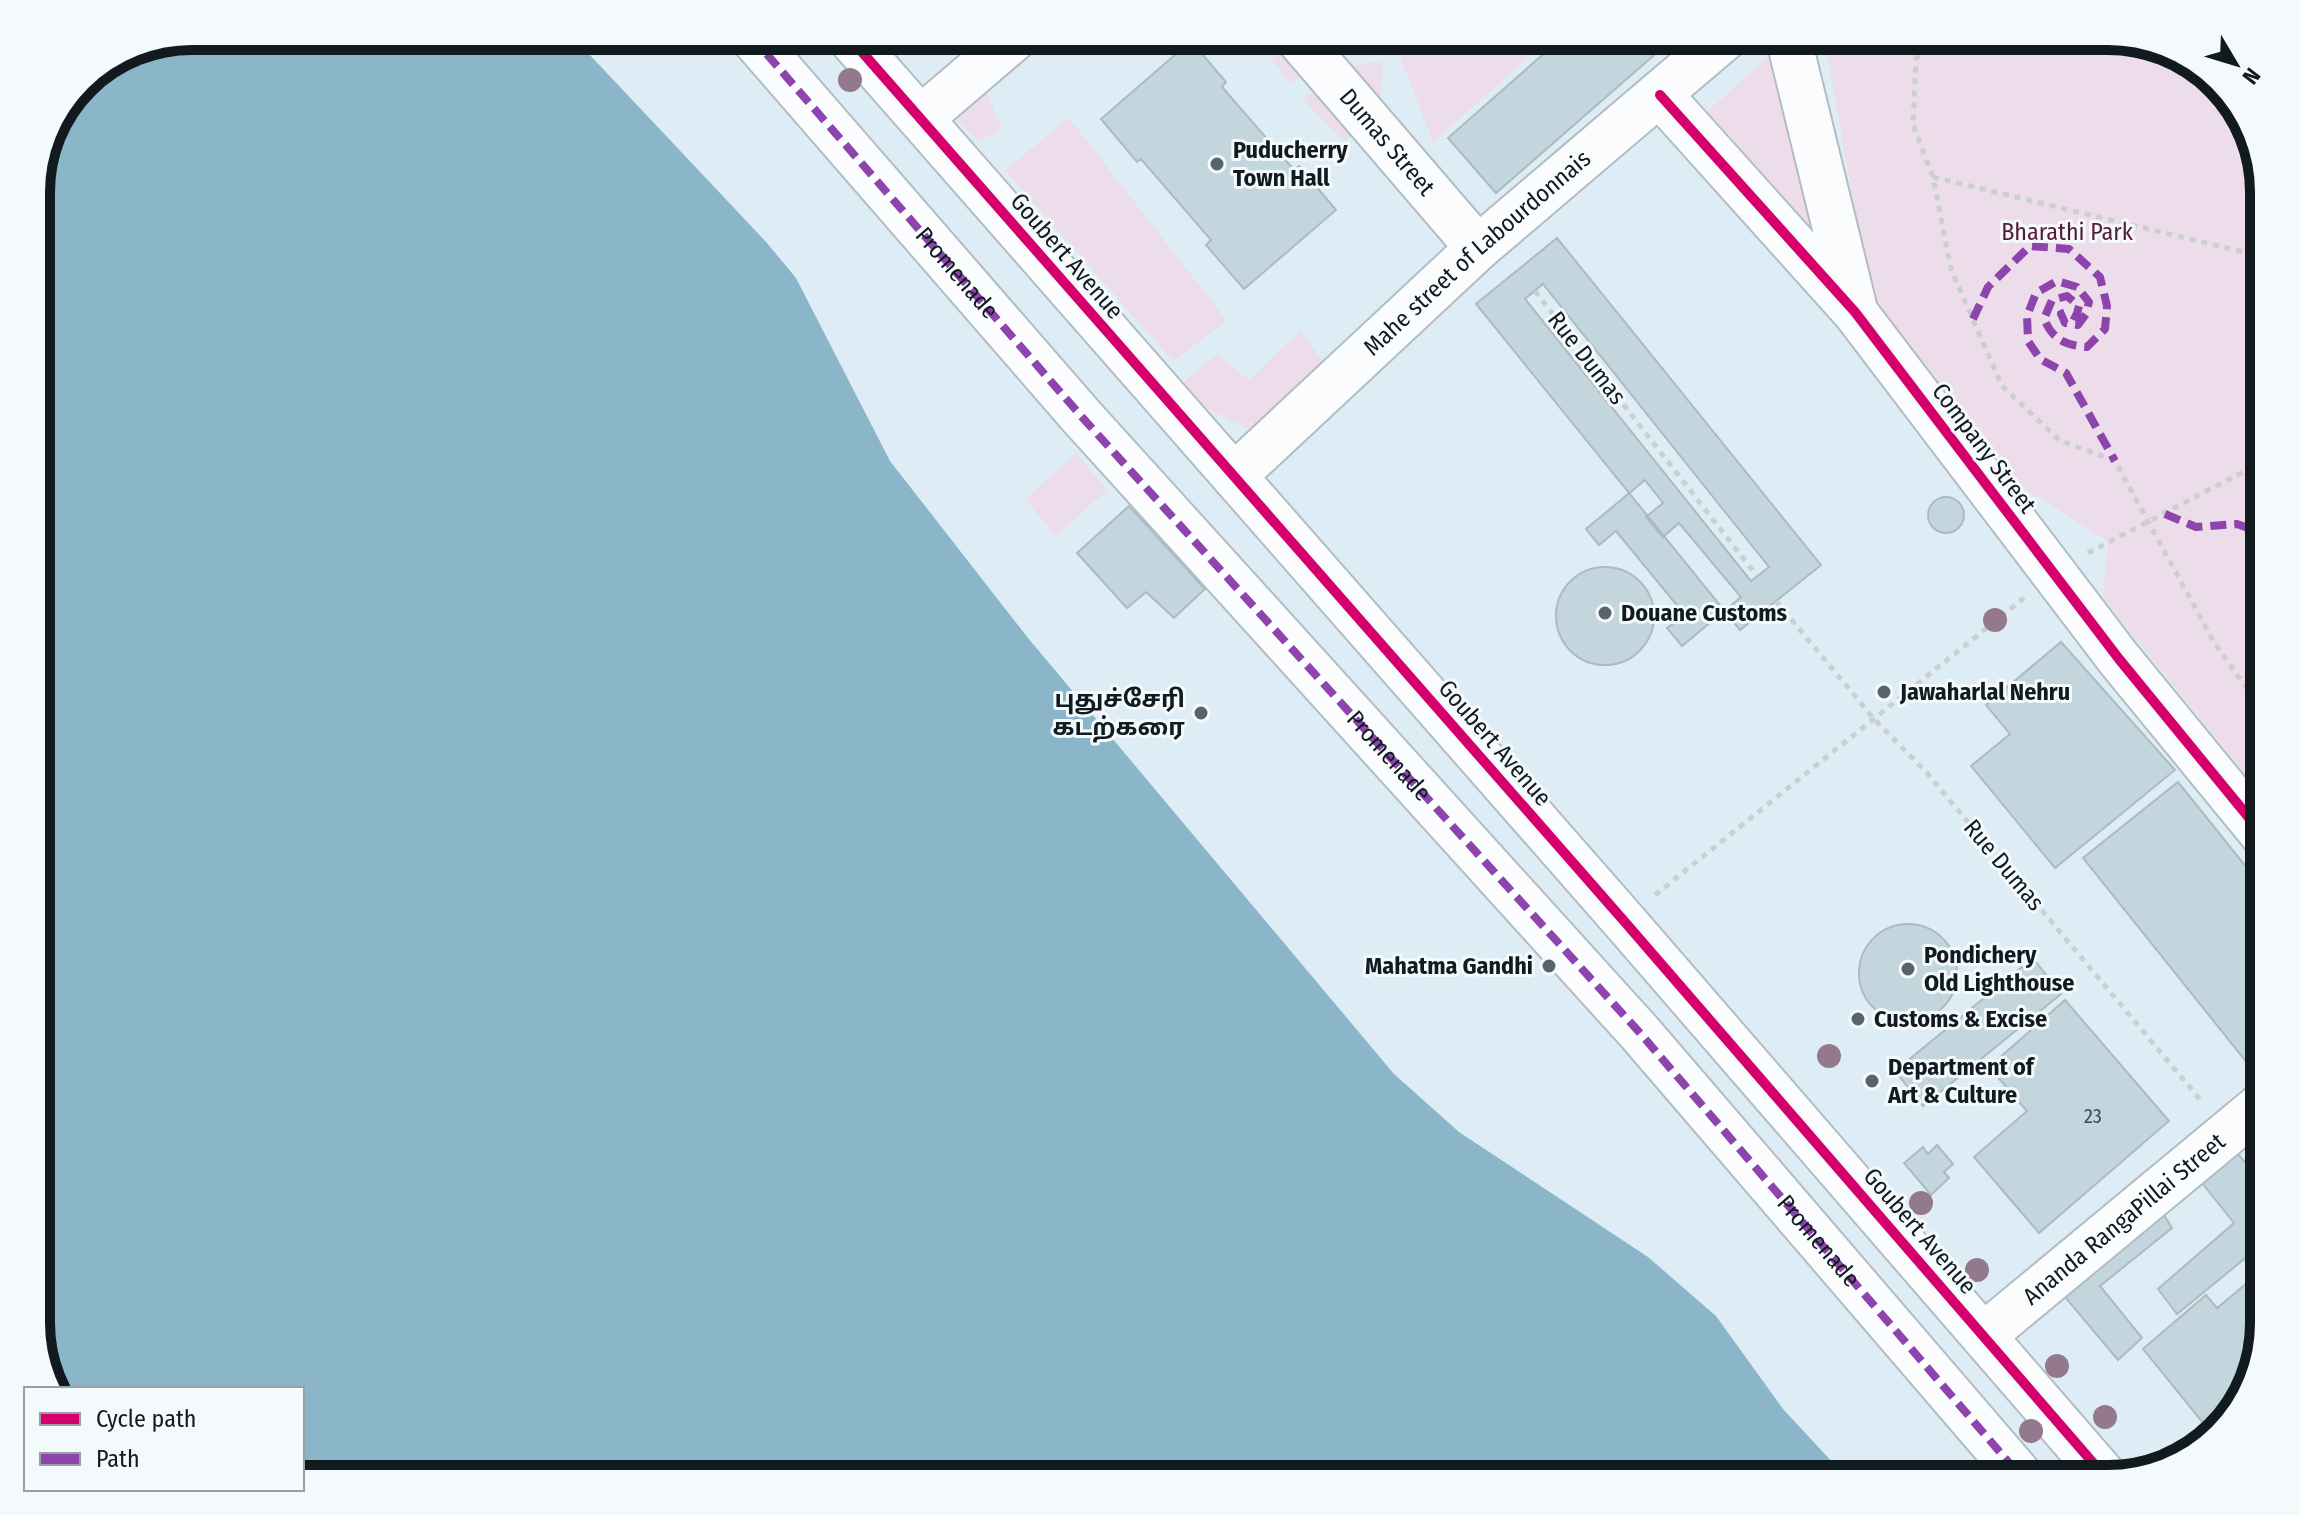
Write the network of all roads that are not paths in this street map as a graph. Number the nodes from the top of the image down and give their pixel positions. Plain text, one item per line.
1 (763, 50) edge
2 (860, 50) edge
3 (1001, 50) edge
4 (1308, 50) edge
5 (1711, 50) edge
6 (1791, 50) edge
7 (1660, 95) junction
8 (921, 118) junction
9 (1478, 248) junction
10 (1855, 312) junction
11 (1234, 476) junction
12 (2250, 819) edge
13 (2250, 1115) edge
14 (1984, 1335) junction
15 (2011, 1465) edge
16 (2095, 1465) edge

1 - 15 street, Promenade
2 - 8 street, Goubert Avenue
3 - 8 street
4 - 9 street, Dumas Street
5 - 7 street, Mahe street of Labourdonnais
6 - 10 street
7 - 9 street, Mahe street of Labourdonnais
7 - 10 street, Company Street
8 - 11 street, Goubert Avenue
9 - 11 street, Mahe street of Labourdonnais
10 - 12 street, Company Street
11 - 14 street, Goubert Avenue
13 - 14 street, Ananda RangaPillai Street
14 - 16 street, Goubert Avenue

